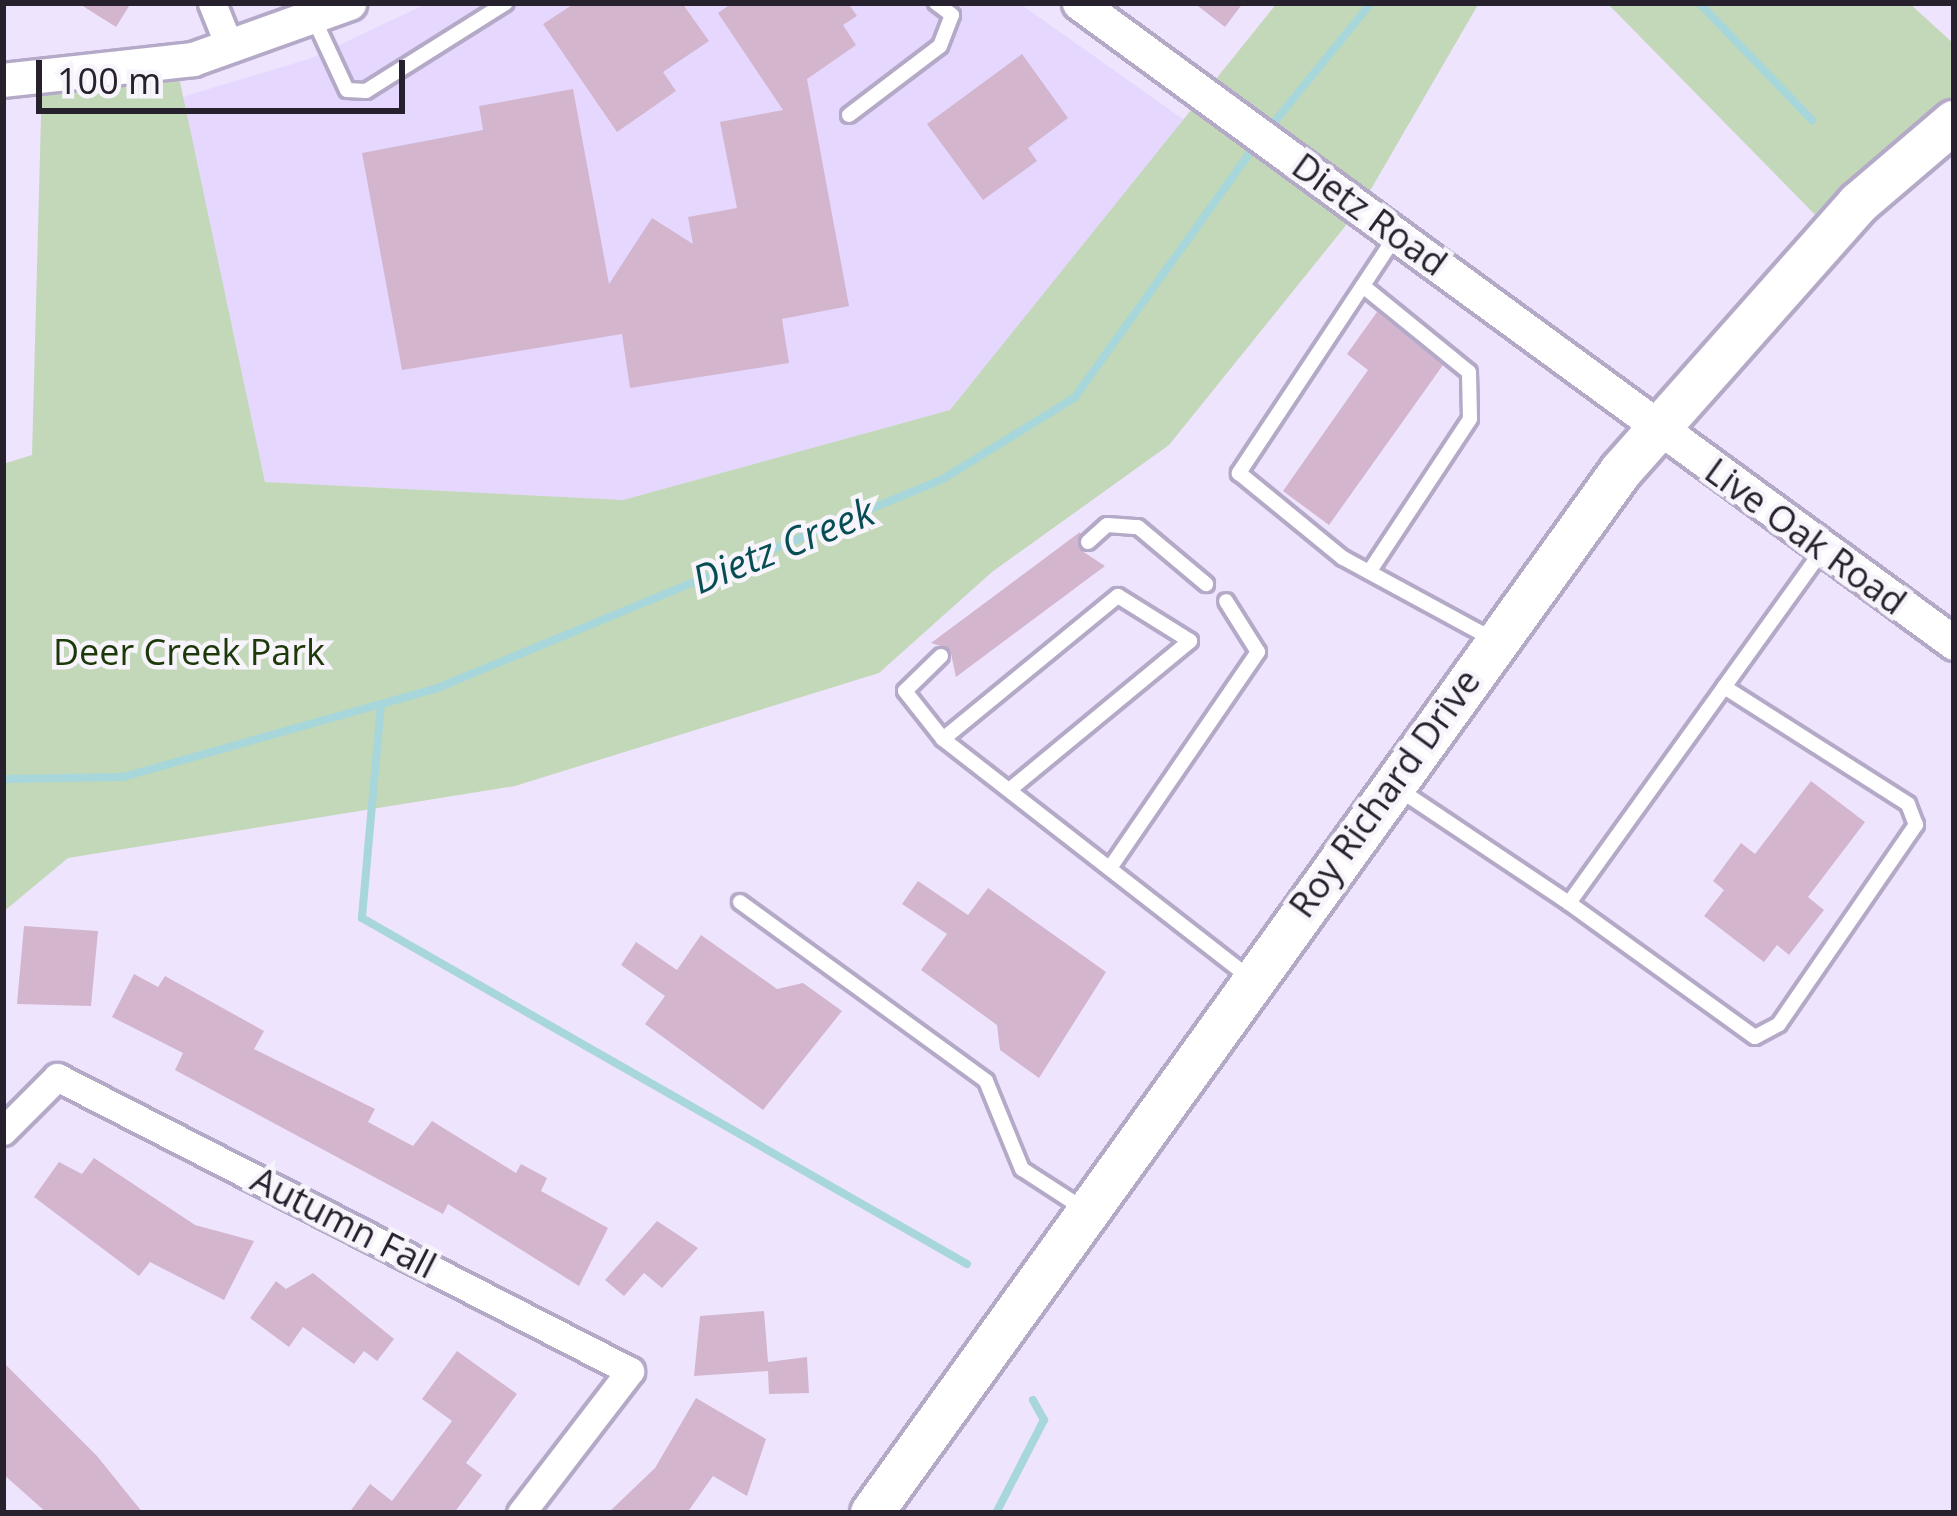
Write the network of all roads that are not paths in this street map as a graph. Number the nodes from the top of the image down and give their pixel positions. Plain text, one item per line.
1 (212, 3) edge
2 (349, 3) edge
3 (506, 3) edge
4 (937, 3) edge
5 (1079, 3) edge
6 (957, 9) edge
7 (314, 19) junction
8 (230, 49) junction
9 (3, 80) edge
10 (848, 115) dead end
11 (1953, 124) edge
12 (1396, 234) junction
13 (1363, 286) junction
14 (1658, 427) junction
15 (1088, 542) dead end
16 (1823, 549) junction
17 (1369, 572) junction
18 (1206, 584) dead end
19 (1226, 601) dead end
20 (1494, 640) junction
21 (1954, 643) edge
22 (940, 656) dead end
23 (1724, 687) junction
24 (944, 739) junction
25 (1391, 784) junction
26 (1009, 790) junction
27 (1110, 868) junction
28 (740, 902) dead end
29 (1569, 904) junction
30 (1251, 979) junction
31 (3, 1131) edge
32 (1086, 1211) junction
33 (521, 1513) edge
34 (872, 1513) edge

1 - 8 street
2 - 7 street
3 - 7 lane
4 - 6 lane
5 - 12 street, Dietz Road
6 - 10 lane
7 - 8 street
8 - 9 street
11 - 14 main road, Roy Richard Drive
12 - 13 lane
12 - 14 street, Dietz Road
13 - 17 lane
13 - 17 lane
14 - 16 street, Live Oak Road
14 - 20 main road, Roy Richard Drive
15 - 18 lane
16 - 21 street, Live Oak Road
16 - 23 lane
17 - 20 lane
19 - 27 lane
20 - 25 main road, Roy Richard Drive
22 - 24 lane
23 - 29 lane
23 - 29 lane
24 - 26 lane
24 - 26 lane
25 - 29 lane
25 - 30 main road, Roy Richard Drive
26 - 27 lane
27 - 30 lane
28 - 32 lane
30 - 32 main road, Roy Richard Drive
31 - 33 street, Autumn Fall
32 - 34 main road, Roy Richard Drive

